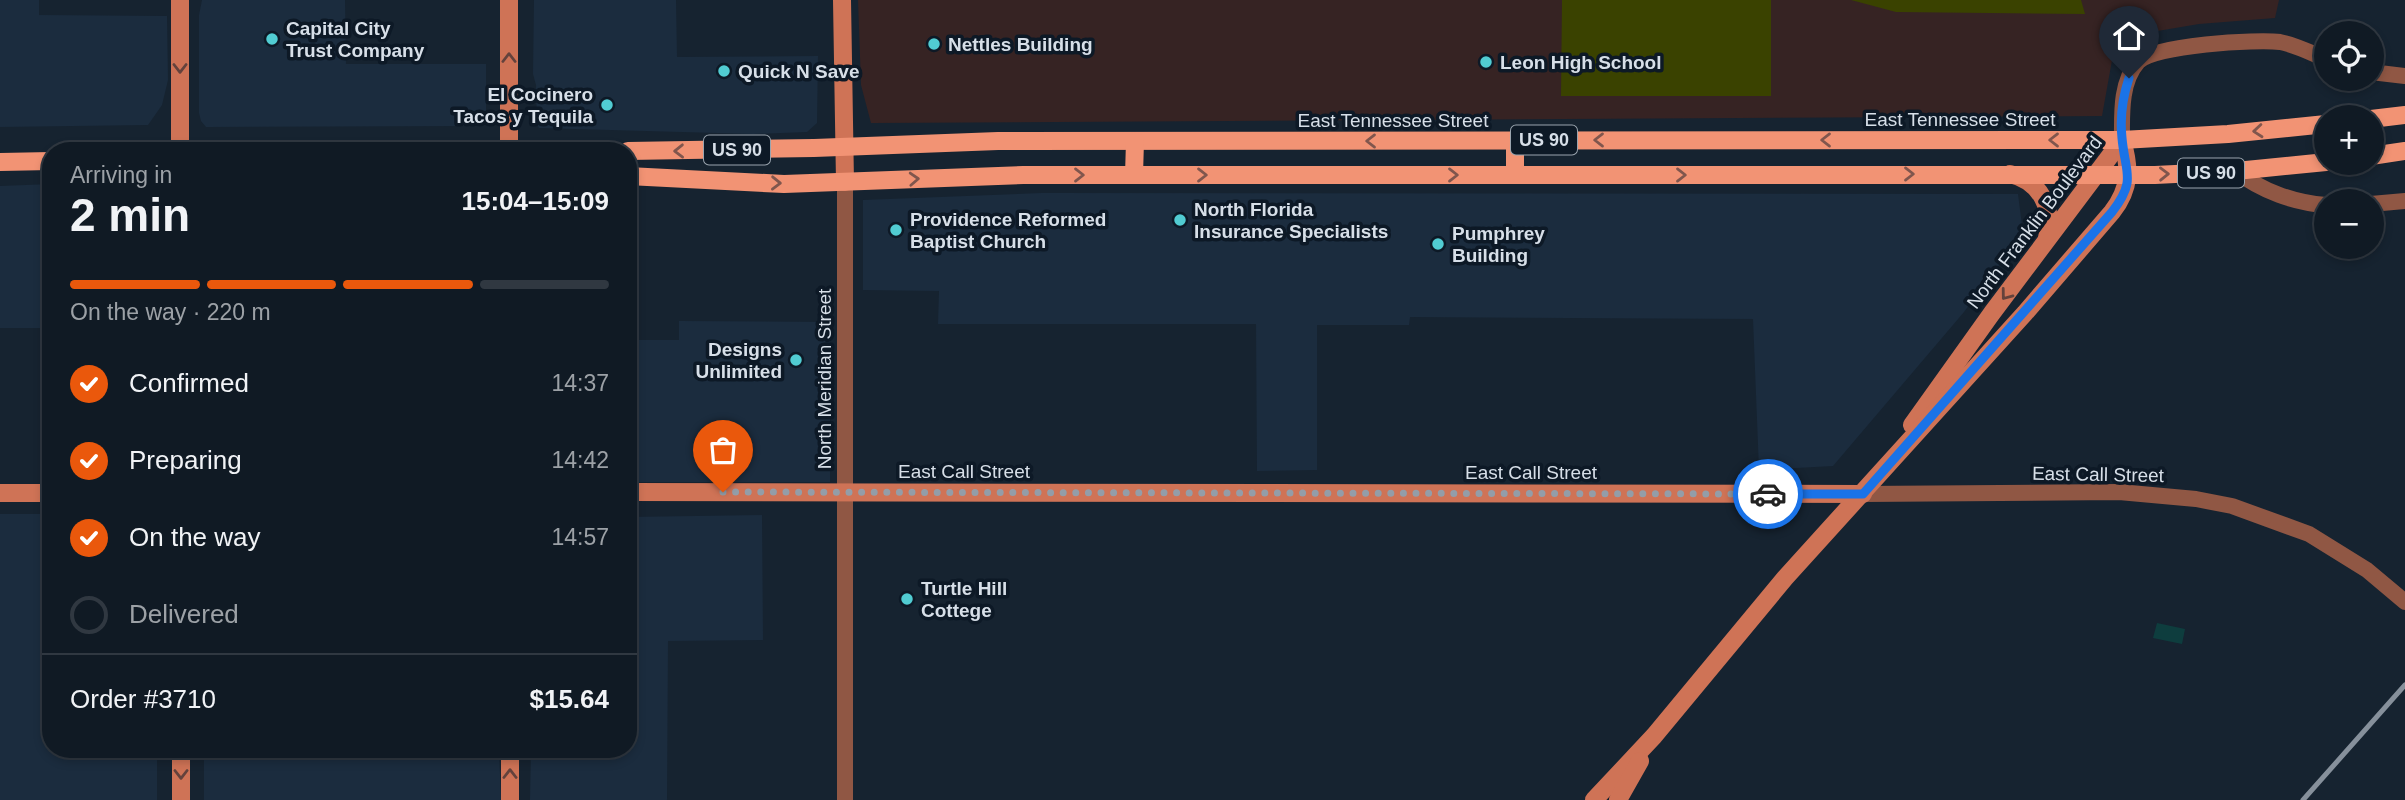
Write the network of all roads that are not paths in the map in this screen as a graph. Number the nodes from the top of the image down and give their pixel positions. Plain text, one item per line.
1 (180, 0) edge
2 (509, 0) edge
3 (842, 0) edge
4 (2314, 54) edge
5 (2384, 74) edge
6 (2405, 76) edge
7 (2405, 115) edge
8 (2384, 117) edge
9 (2314, 125) edge
10 (2122, 139) junction
11 (1135, 141) junction
12 (1515, 141) junction
13 (180, 142) edge
14 (509, 142) edge
15 (845, 147) junction
16 (637, 151) edge
17 (2405, 151) edge
18 (2384, 154) edge
19 (42, 161) edge
20 (0, 162) edge
21 (2314, 163) edge
22 (2236, 172) junction
23 (1515, 174) junction
24 (2010, 174) junction
25 (2096, 174) junction
26 (2128, 174) junction
27 (1134, 175) junction
28 (637, 177) edge
29 (845, 182) junction
30 (2405, 201) edge
31 (2314, 202) edge
32 (2384, 203) edge
33 (2047, 240) junction
34 (845, 491) junction
35 (637, 492) edge
36 (0, 493) edge
37 (42, 493) edge
38 (1863, 494) junction
39 (2405, 603) edge
40 (1654, 736) junction
41 (181, 758) edge
42 (510, 758) edge
43 (181, 800) edge
44 (510, 800) edge
45 (845, 800) edge
46 (1594, 800) edge
47 (1618, 800) edge

1 -> 13 street
14 -> 2 street
3 - 15 street, North Meridian Street
4 - 10 street
5 - 6 street
7 - 8 main road
9 -> 10 main road, East Tennessee Street / US 90
10 -> 12 main road, East Tennessee Street / US 90
10 - 25 street, North Franklin Boulevard
10 - 26 street, North Franklin Boulevard
12 -> 11 main road, East Tennessee Street / US 90
11 - 15 main road, East Tennessee Street / US 90
11 - 27 main road
12 - 23 main road
15 -> 16 main road, East Tennessee Street / US 90
15 - 29 street, North Meridian Street
17 - 18 main road
19 - 20 main road
21 - 22 main road, US 90
26 -> 22 main road, US 90
22 - 31 street
23 -> 24 main road, US 90
27 -> 23 main road, US 90
24 - 25 main road, US 90
24 - 33 street
25 - 26 main road, US 90
25 - 33 street, North Franklin Boulevard
26 - 38 street, North Franklin Boulevard
29 -> 27 main road, US 90
28 -> 29 main road, US 90
29 - 34 street, North Meridian Street
30 - 32 street
33 -> 38 street, North Franklin Boulevard
34 - 35 street, East Call Street
34 - 38 street, East Call Street
34 - 45 street, North Meridian Street
36 - 37 street
38 - 39 street, East Call Street
38 - 40 street, North Franklin Boulevard
40 - 46 street, North Franklin Boulevard
40 - 47 street, North Franklin Boulevard
41 -> 43 street
44 -> 42 street

